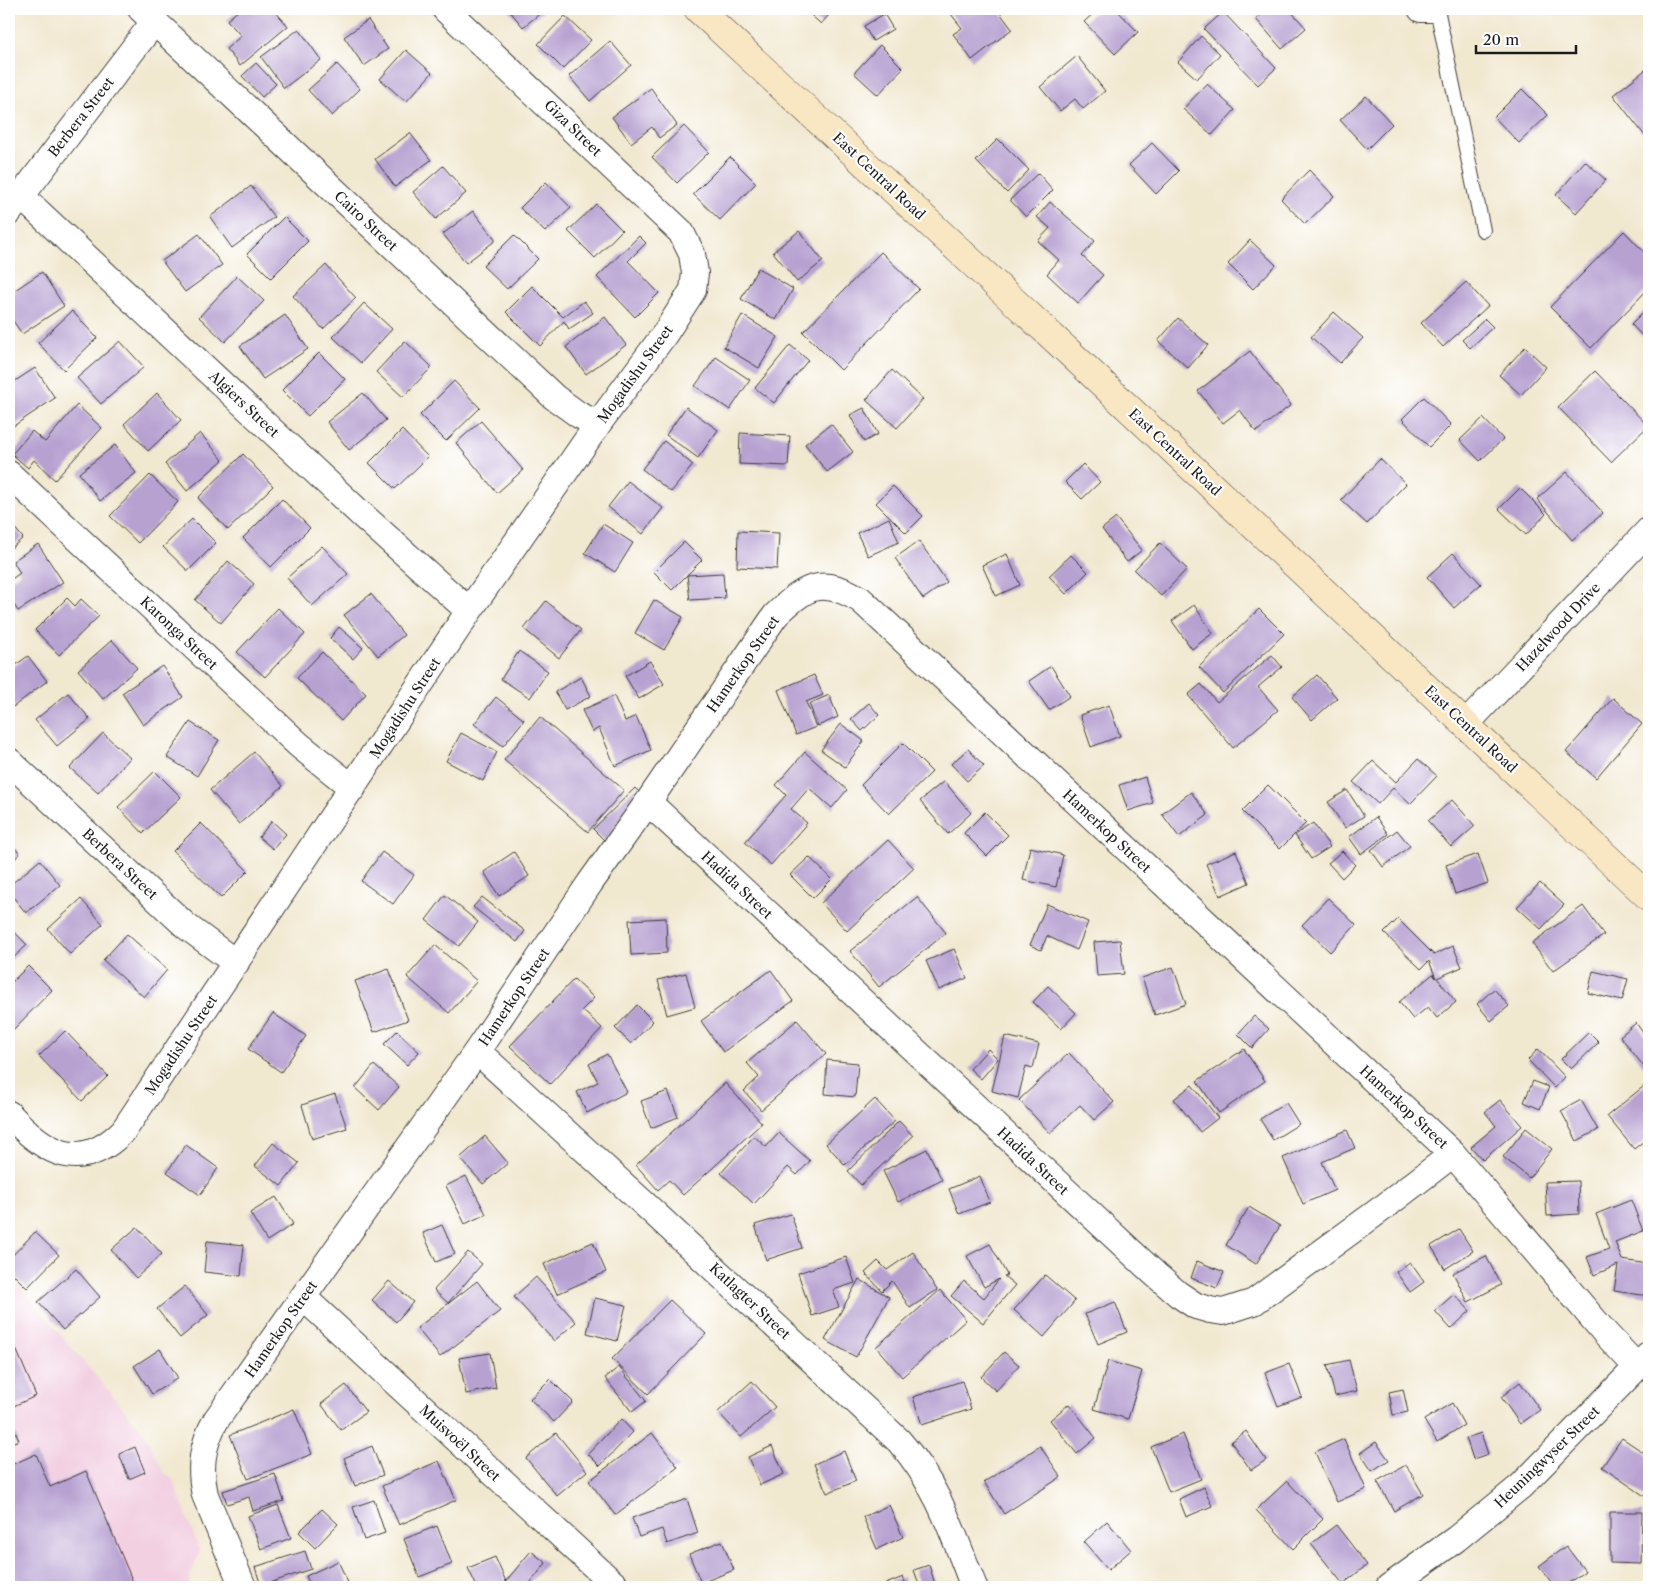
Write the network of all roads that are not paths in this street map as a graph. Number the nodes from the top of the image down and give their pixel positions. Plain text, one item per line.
1 (446, 9) edge
2 (698, 9) edge
3 (1421, 9) edge
4 (1433, 9) edge
5 (1437, 9) edge
6 (148, 15) edge
7 (15, 204) edge
8 (1483, 230) dead end
9 (692, 254) joint
10 (598, 424) junction
11 (9, 474) edge
12 (1649, 530) edge
13 (469, 611) junction
14 (1466, 724) junction
15 (9, 761) edge
16 (353, 788) junction
17 (648, 802) junction
18 (1649, 897) edge
19 (236, 963) junction
20 (478, 1051) junction
21 (9, 1114) edge
22 (1453, 1154) junction
23 (303, 1298) junction
24 (1643, 1361) edge
25 (243, 1587) edge
26 (617, 1587) edge
27 (974, 1587) edge
28 (1389, 1587) edge

1 - 9 street, Giza Street
2 - 14 street, East Central Road
3 - 4 street
5 - 8 lane
6 - 7 street, Berbera Street
6 - 10 street, Cairo Street
7 - 13 street, Algiers Street
9 - 10 street, Mogadishu Street
10 - 13 street, Mogadishu Street
11 - 16 street, Karonga Street
12 - 14 street, Hazelwood Drive
13 - 16 street, Mogadishu Street
14 - 18 street, East Central Road
15 - 19 street, Berbera Street
16 - 19 street, Mogadishu Street
17 - 20 street, Hamerkop Street
17 - 22 street, Hadida Street
17 - 22 street, Hamerkop Street
19 - 21 street, Mogadishu Street
20 - 23 street, Hamerkop Street
20 - 27 street, Katlagter Street
22 - 24 street, Hamerkop Street
23 - 25 street, Hamerkop Street
23 - 26 street, Muisvoël Street
24 - 28 street, Heuningwyser Street

